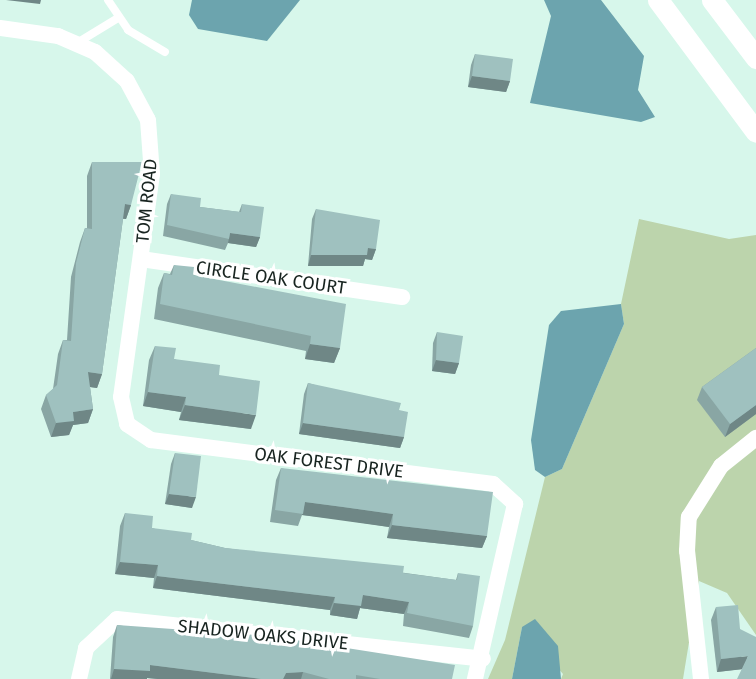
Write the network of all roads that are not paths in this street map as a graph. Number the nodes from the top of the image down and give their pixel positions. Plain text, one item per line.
1 (108, 0) edge
2 (658, 0) edge
3 (712, 0) edge
4 (118, 18) junction
5 (0, 28) edge
6 (77, 43) junction
7 (165, 52) dead end
8 (756, 58) edge
9 (756, 132) edge
10 (141, 259) junction
11 (402, 297) dead end
12 (756, 438) edge
13 (483, 659) junction
14 (79, 679) edge
15 (475, 679) edge
16 (701, 679) edge

1 - 4 lane
2 - 9 main road
3 - 8 main road
4 - 6 lane
4 - 7 lane
5 - 6 street, TOM ROAD
6 - 10 street, TOM ROAD
10 - 11 street, CIRCLE OAK COURT
10 - 13 street, OAK FOREST DRIVE
12 - 16 street
13 - 14 street, SHADOW OAKS DRIVE
13 - 15 street, OAK FOREST DRIVE

